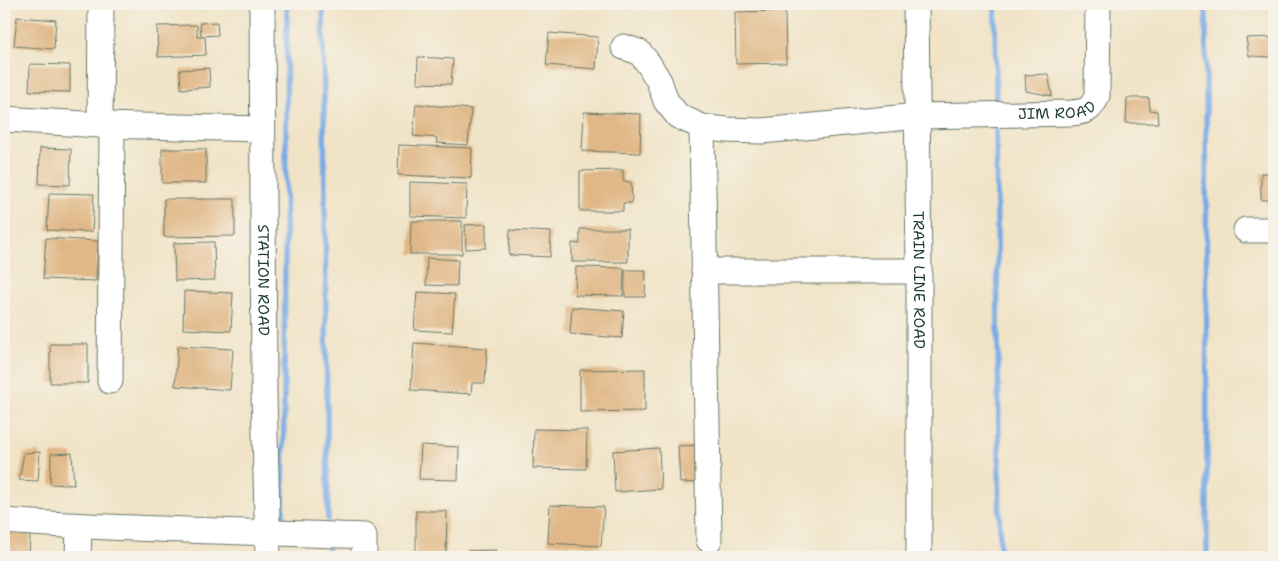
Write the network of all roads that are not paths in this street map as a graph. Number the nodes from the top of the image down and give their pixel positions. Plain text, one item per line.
1 (101, 4) edge
2 (262, 4) edge
3 (916, 4) edge
4 (1098, 4) edge
5 (624, 48) dead end
6 (918, 116) junction
7 (4, 119) edge
8 (106, 125) junction
9 (702, 127) junction
10 (262, 129) junction
11 (1246, 230) dead end
12 (1274, 230) edge
13 (919, 271) junction
14 (704, 272) junction
15 (110, 382) dead end
16 (4, 521) edge
17 (79, 526) junction
18 (268, 532) junction
19 (709, 540) dead end
20 (78, 557) edge
21 (268, 557) edge
22 (364, 557) edge
23 (919, 557) edge

1 - 8 street
2 - 10 street, STATION ROAD
3 - 6 street, TRAIN LINE ROAD
4 - 6 street, JIM ROAD
5 - 9 street, JIM ROAD
6 - 9 street, JIM ROAD
6 - 13 street, TRAIN LINE ROAD
7 - 8 street
8 - 10 street
8 - 15 street
9 - 14 street
10 - 18 street, STATION ROAD
11 - 12 street
13 - 14 street
13 - 23 street, TRAIN LINE ROAD
14 - 19 street
16 - 17 street
17 - 18 street
17 - 20 street
18 - 21 street, STATION ROAD
18 - 22 street

